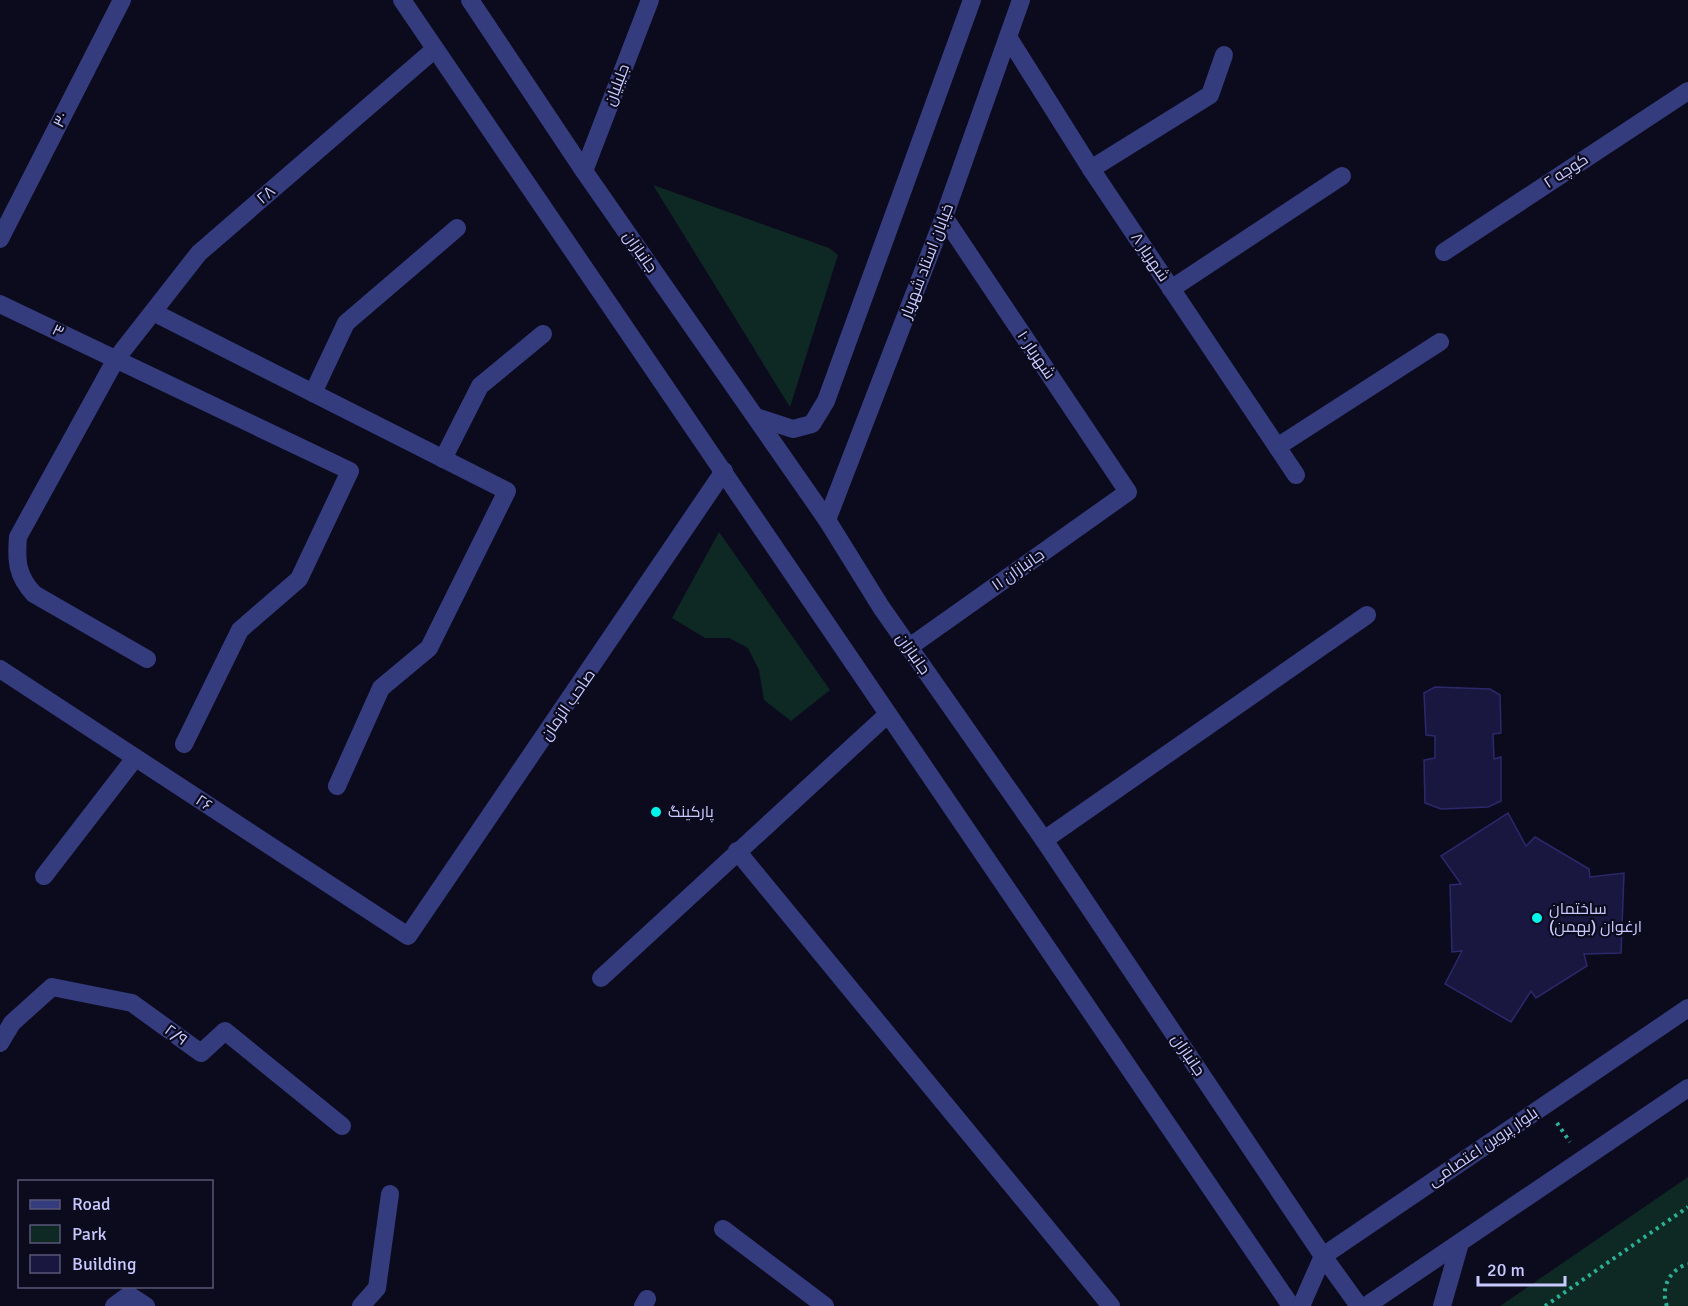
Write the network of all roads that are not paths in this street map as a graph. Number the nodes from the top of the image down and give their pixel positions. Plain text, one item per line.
1 (122, 0) edge
2 (402, 0) edge
3 (470, 0) edge
4 (650, 0) edge
5 (972, 0) edge
6 (1021, 0) edge
7 (1008, 37) junction
8 (435, 49) junction
9 (1224, 55) dead end
10 (1688, 91) edge
11 (1091, 169) junction
12 (584, 171) junction
13 (1342, 176) dead end
14 (944, 217) junction
15 (457, 228) dead end
16 (0, 239) edge
17 (1444, 252) dead end
18 (1171, 289) junction
19 (0, 304) edge
20 (153, 312) junction
21 (543, 334) dead end
22 (1440, 342) dead end
23 (116, 359) junction
24 (313, 393) junction
25 (756, 417) junction
26 (1277, 447) junction
27 (443, 459) junction
28 (724, 471) junction
29 (1296, 475) dead end
30 (1128, 492) joint
31 (827, 520) junction
32 (1367, 615) dead end
33 (908, 648) junction
34 (147, 659) dead end
35 (0, 669) edge
36 (887, 715) junction
37 (184, 744) dead end
38 (135, 758) junction
39 (337, 786) dead end
40 (1044, 840) junction
41 (737, 851) junction
42 (44, 876) dead end
43 (408, 936) joint
44 (601, 978) dead end
45 (1688, 1008) edge
46 (0, 1043) edge
47 (1688, 1088) edge
48 (342, 1126) dead end
49 (390, 1194) dead end
50 (723, 1229) dead end
51 (1460, 1243) junction
52 (1323, 1256) junction
53 (114, 1306) edge
54 (146, 1306) edge
55 (361, 1306) edge
56 (825, 1306) edge
57 (1111, 1306) edge
58 (1291, 1306) edge
59 (1301, 1306) edge
60 (1359, 1306) edge
61 (1366, 1306) edge
62 (1442, 1306) edge

1 - 16 street, ۳۰
2 - 8 street
3 - 12 street, جانبازان
4 - 12 street, جلیلیان
5 - 25 street
6 - 7 street, خیابان استاد شهریار
7 - 11 street, شهریار ۸
7 - 14 street, خیابان استاد شهریار
8 - 20 street, ۲۸
8 - 28 street
9 - 11 street
10 - 17 street, کوچه ۲
11 - 18 street, شهریار ۸
12 - 25 street, جانبازان
13 - 18 street
14 - 30 street, شهریار ۱۰
14 - 31 street, خیابان استاد شهریار
15 - 24 street
18 - 26 street, شهریار ۸
19 - 23 street, ۳
20 - 23 street, ۲۸
20 - 24 street
21 - 27 street
22 - 26 street
23 - 34 street, ۲۸
23 - 37 street, ۳
24 - 27 street
25 - 31 street, جانبازان
26 - 29 street, شهریار ۸
27 - 39 street
28 - 36 street
28 - 43 street, صاحب الزمان
30 - 33 street, ۱۱ جانبازان
31 - 33 street, جانبازان
32 - 40 street
33 - 40 street, جانبازان
35 - 38 street, ۲۶
36 - 41 street
36 - 58 street
38 - 42 street
38 - 43 street, ۲۶
40 - 52 street, جانبازان
41 - 44 street
41 - 57 street
45 - 52 street, بلوار پروین اعتصامی
46 - 48 street, ۲/۹
47 - 51 street
49 - 55 street
50 - 56 street
51 - 61 street
51 - 62 street
52 - 59 street
52 - 60 street, جانبازان
53 - 54 street

